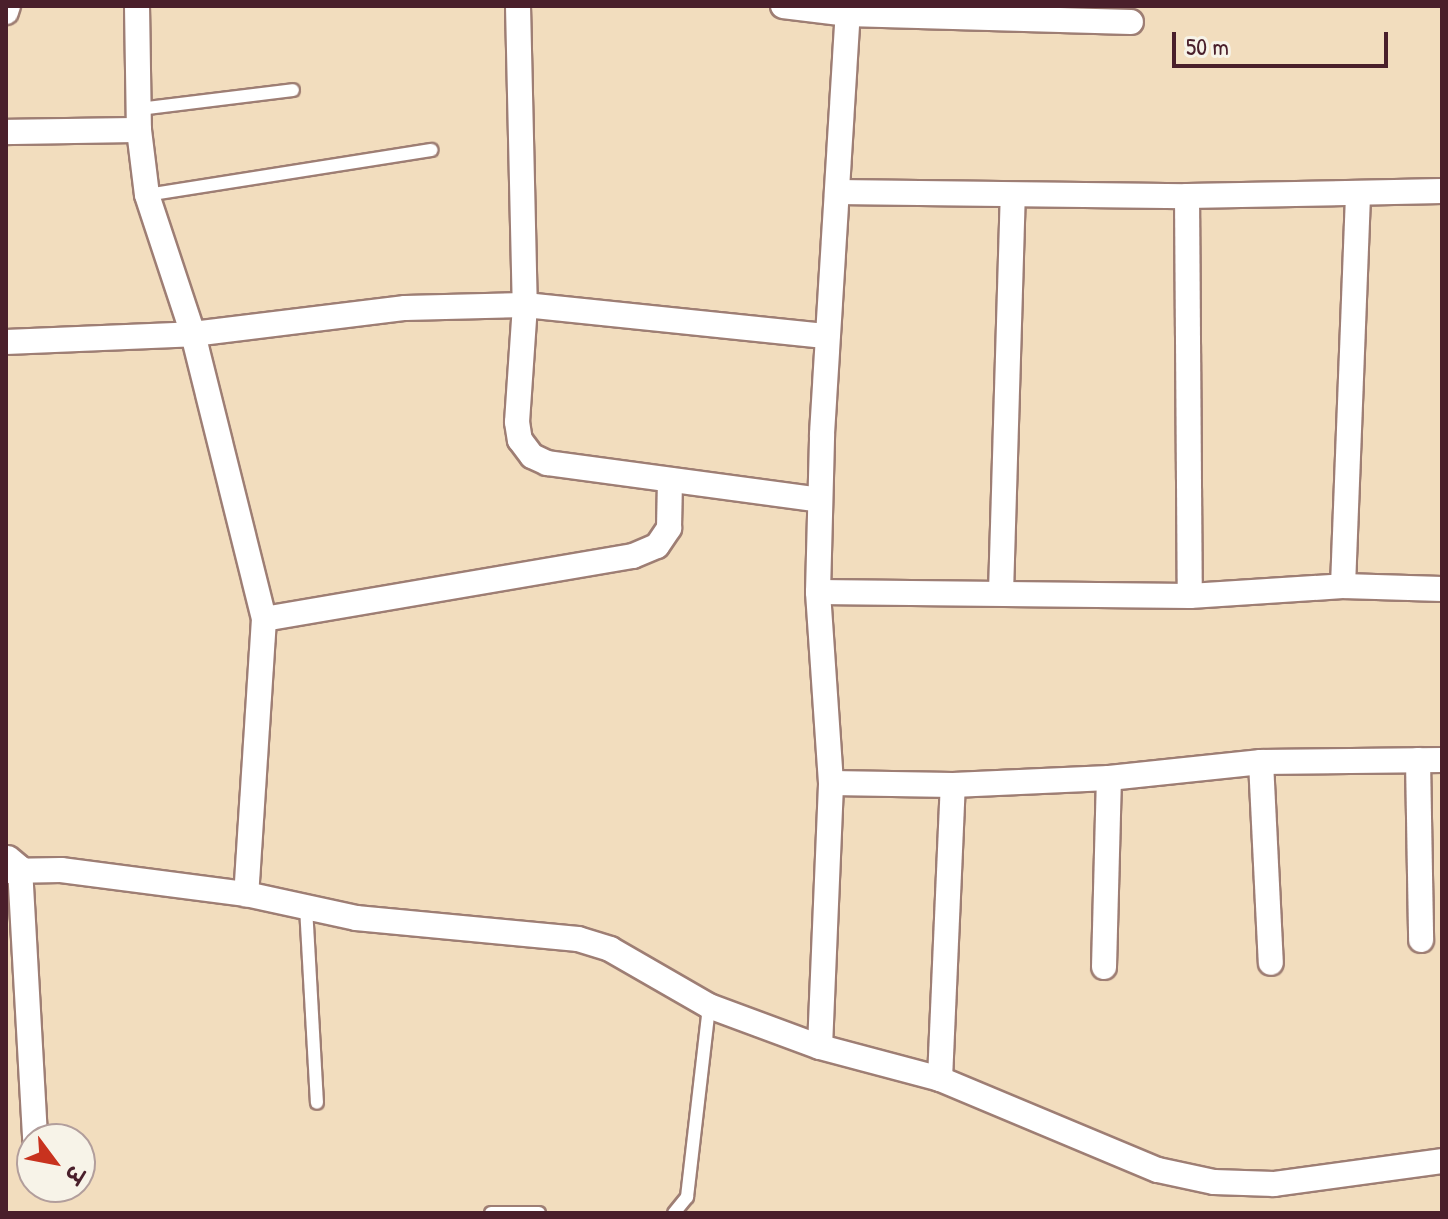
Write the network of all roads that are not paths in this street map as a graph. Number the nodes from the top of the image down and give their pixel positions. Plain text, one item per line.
1 (8, 6) edge
2 (137, 6) edge
3 (518, 6) edge
4 (783, 6) edge
5 (848, 10) edge
6 (6, 12) edge
7 (1131, 22) dead end
8 (293, 90) dead end
9 (139, 120) junction
10 (6, 132) edge
11 (431, 150) dead end
12 (1442, 191) edge
13 (837, 192) junction
14 (1358, 193) junction
15 (147, 195) junction
16 (1013, 195) junction
17 (1187, 196) junction
18 (525, 305) junction
19 (193, 334) junction
20 (827, 336) junction
21 (6, 342) edge
22 (670, 480) junction
23 (820, 500) junction
24 (1343, 586) junction
25 (1442, 589) edge
26 (818, 592) junction
27 (1001, 593) junction
28 (1190, 596) junction
29 (264, 619) junction
30 (1430, 760) edge
31 (1261, 762) junction
32 (1109, 778) junction
33 (831, 783) junction
34 (953, 785) junction
35 (11, 865) edge
36 (246, 894) junction
37 (306, 907) junction
38 (1421, 940) dead end
39 (1271, 963) dead end
40 (1104, 967) dead end
41 (709, 1006) junction
42 (820, 1047) junction
43 (940, 1079) junction
44 (317, 1103) dead end
45 (34, 1123) edge
46 (1442, 1161) edge
47 (491, 1213) edge
48 (539, 1213) edge
49 (674, 1213) edge

1 - 6 street
2 - 9 street
3 - 18 street
4 - 5 street
5 - 7 street
5 - 13 street
8 - 9 lane
9 - 10 street
9 - 15 street
11 - 15 lane
12 - 14 street
13 - 16 street
13 - 20 street
14 - 17 street
14 - 24 street
15 - 19 street
16 - 17 street
16 - 27 street
17 - 28 street
18 - 19 street
18 - 20 street
18 - 22 street
19 - 21 street
19 - 29 street
20 - 23 street
22 - 23 street
22 - 29 street
23 - 26 street
24 - 25 street
24 - 28 street
26 - 27 street
26 - 33 street
27 - 28 street
29 - 36 street
30 - 31 street
30 - 38 street
31 - 32 street
31 - 39 street
32 - 34 street
32 - 40 street
33 - 34 street
33 - 42 street
34 - 43 street
35 - 36 street
35 - 45 street
36 - 37 street
37 - 41 street
37 - 44 lane
41 - 42 street
41 - 49 lane
42 - 43 street
43 - 46 street
47 - 48 lane

